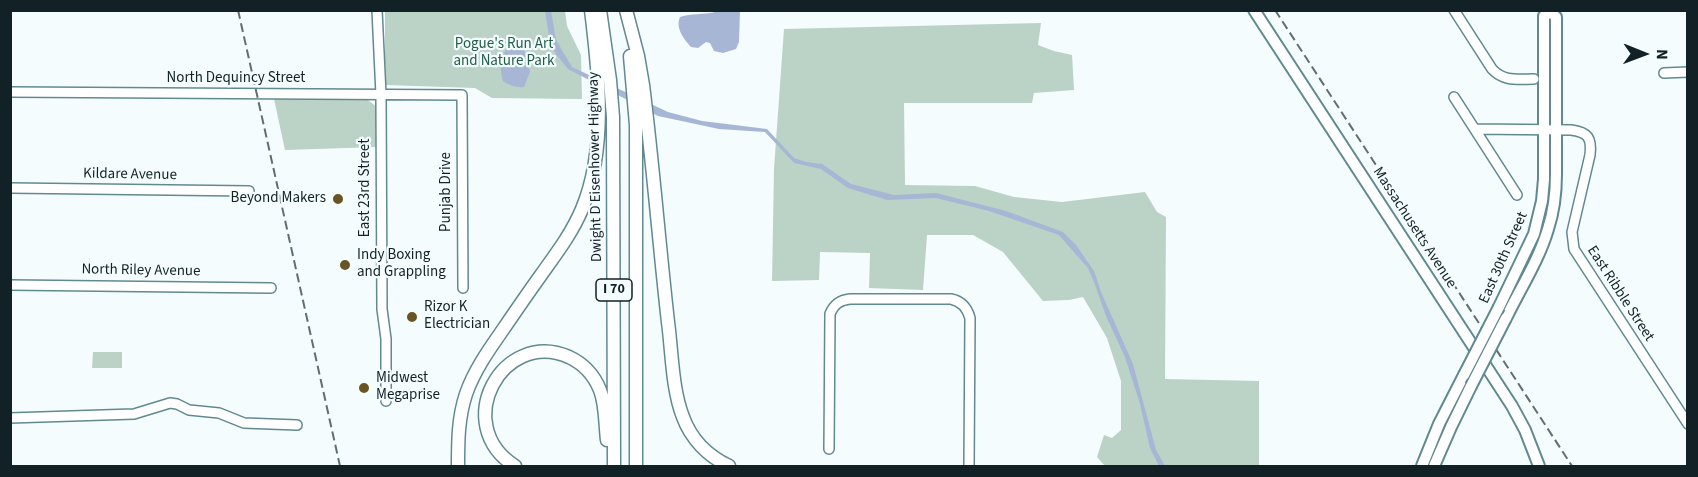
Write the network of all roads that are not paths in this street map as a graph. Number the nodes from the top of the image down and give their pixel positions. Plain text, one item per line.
1 (377, 10) edge
2 (591, 10) edge
3 (600, 10) edge
4 (625, 10) edge
5 (1254, 10) edge
6 (1454, 10) edge
7 (1550, 11) edge
8 (1688, 72) edge
9 (1664, 73) dead end
10 (1534, 79) dead end
11 (638, 82) junction
12 (10, 92) edge
13 (381, 95) junction
14 (462, 95) joint
15 (1454, 97) dead end
16 (1475, 129) junction
17 (1550, 130) junction
18 (10, 188) edge
19 (249, 191) dead end
20 (1517, 195) dead end
21 (10, 285) edge
22 (271, 288) dead end
23 (463, 288) dead end
24 (636, 396) junction
25 (386, 401) dead end
26 (10, 418) edge
27 (1688, 424) edge
28 (297, 425) dead end
29 (458, 448) junction
30 (829, 449) dead end
31 (450, 466) edge
32 (458, 466) edge
33 (515, 466) edge
34 (609, 466) edge
35 (614, 466) edge
36 (636, 466) edge
37 (641, 466) edge
38 (729, 466) edge
39 (969, 466) edge
40 (1422, 466) edge
41 (1434, 466) edge
42 (1539, 466) edge

1 - 13 street, East 23rd Street
2 - 29 highway
3 - 35 highway, Dwight D Eisenhower Highway / I 70
4 - 11 highway
5 - 42 main road, Massachusetts Avenue
6 - 10 street
7 - 17 main road, East 30th Street
8 - 9 street
11 - 24 highway, I 70
11 - 38 highway
12 - 13 street, North Dequincy Street
13 - 14 street, North Dequincy Street
13 - 25 street, East 23rd Street
14 - 23 street, Punjab Drive
15 - 16 street
16 - 17 street, East Ribble Street
16 - 20 street
17 - 27 street, East Ribble Street
17 - 40 main road, East 30th Street, bridge
17 - 41 main road, East 30th Street, bridge
18 - 19 street, Kildare Avenue
21 - 22 street, North Riley Avenue
24 - 36 highway, I 70
24 - 37 highway
26 - 28 street
29 - 31 highway
29 - 32 highway
30 - 39 street
33 - 34 highway

